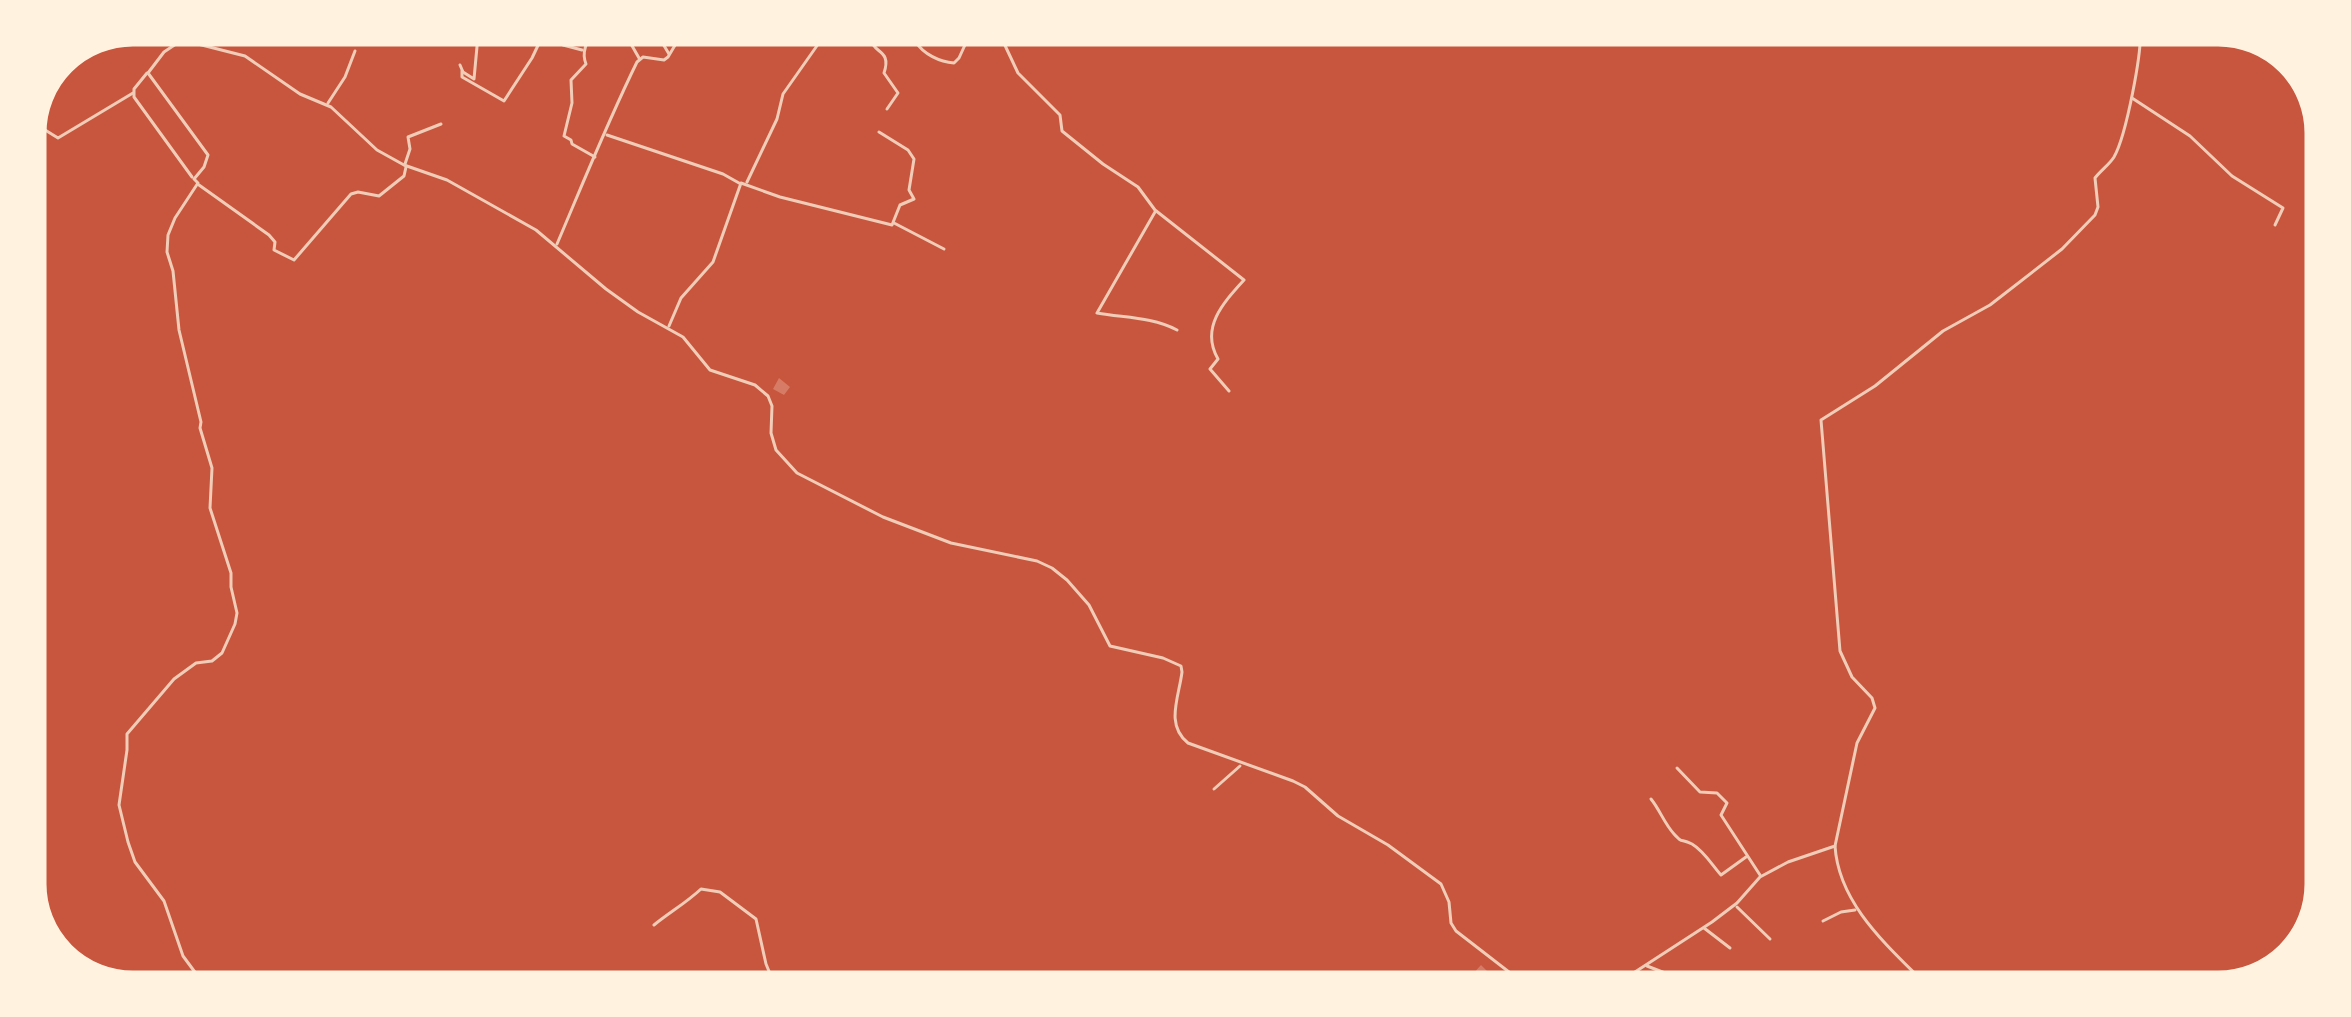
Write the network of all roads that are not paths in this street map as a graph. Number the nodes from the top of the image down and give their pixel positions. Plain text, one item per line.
1 (478, 39) edge
2 (541, 39) edge
3 (557, 39) edge
4 (590, 39) edge
5 (628, 39) edge
6 (660, 39) edge
7 (679, 39) edge
8 (820, 39) edge
9 (871, 39) edge
10 (916, 39) edge
11 (968, 39) edge
12 (1002, 39) edge
13 (2142, 39) edge
14 (182, 40) joint
15 (355, 51) dead end
16 (584, 51) junction
17 (670, 55) junction
18 (640, 59) junction
19 (148, 73) junction
20 (133, 93) junction
21 (2132, 98) junction
22 (327, 104) junction
23 (887, 109) dead end
24 (441, 124) dead end
25 (39, 126) edge
26 (879, 132) dead end
27 (605, 135) junction
28 (596, 157) junction
29 (405, 165) junction
30 (196, 181) junction
31 (743, 184) junction
32 (1155, 210) junction
33 (894, 224) junction
34 (2275, 225) dead end
35 (556, 246) junction
36 (944, 250) dead end
37 (668, 328) junction
38 (1177, 330) dead end
39 (1229, 391) dead end
40 (1243, 764) junction
41 (1678, 768) dead end
42 (1214, 789) dead end
43 (1651, 799) dead end
44 (1835, 846) junction
45 (1748, 856) junction
46 (1760, 877) junction
47 (1735, 905) junction
48 (1857, 910) junction
49 (1823, 921) dead end
50 (654, 925) dead end
51 (1704, 928) junction
52 (1770, 939) dead end
53 (1730, 947) dead end
54 (1646, 966) junction
55 (201, 978) edge
56 (772, 978) edge
57 (1517, 978) edge
58 (1627, 978) edge
59 (1679, 978) edge
60 (1920, 978) edge

1 - 2 street
3 - 16 street
4 - 16 street
5 - 18 street
6 - 17 street
7 - 17 street
8 - 31 street
9 - 23 street
10 - 11 street
12 - 32 street
13 - 21 street
14 - 19 street
14 - 22 street
15 - 22 street
16 - 28 street
17 - 18 street
18 - 27 street
19 - 20 street
19 - 30 street
20 - 25 street
20 - 30 street
21 - 34 street
21 - 44 street
22 - 29 street
24 - 29 street
26 - 33 street
27 - 28 street
27 - 31 street
28 - 35 street
29 - 30 street
29 - 35 street
30 - 55 street
31 - 33 street
31 - 37 street
32 - 38 street
32 - 39 street
33 - 36 street
35 - 37 street
37 - 40 street
40 - 42 street
40 - 57 street
41 - 45 street
43 - 45 street
44 - 46 street
44 - 48 street
45 - 46 street
46 - 47 street
47 - 51 street
47 - 52 street
48 - 49 street
48 - 60 street
50 - 56 street
51 - 53 street
51 - 54 street
54 - 58 street
54 - 59 street

